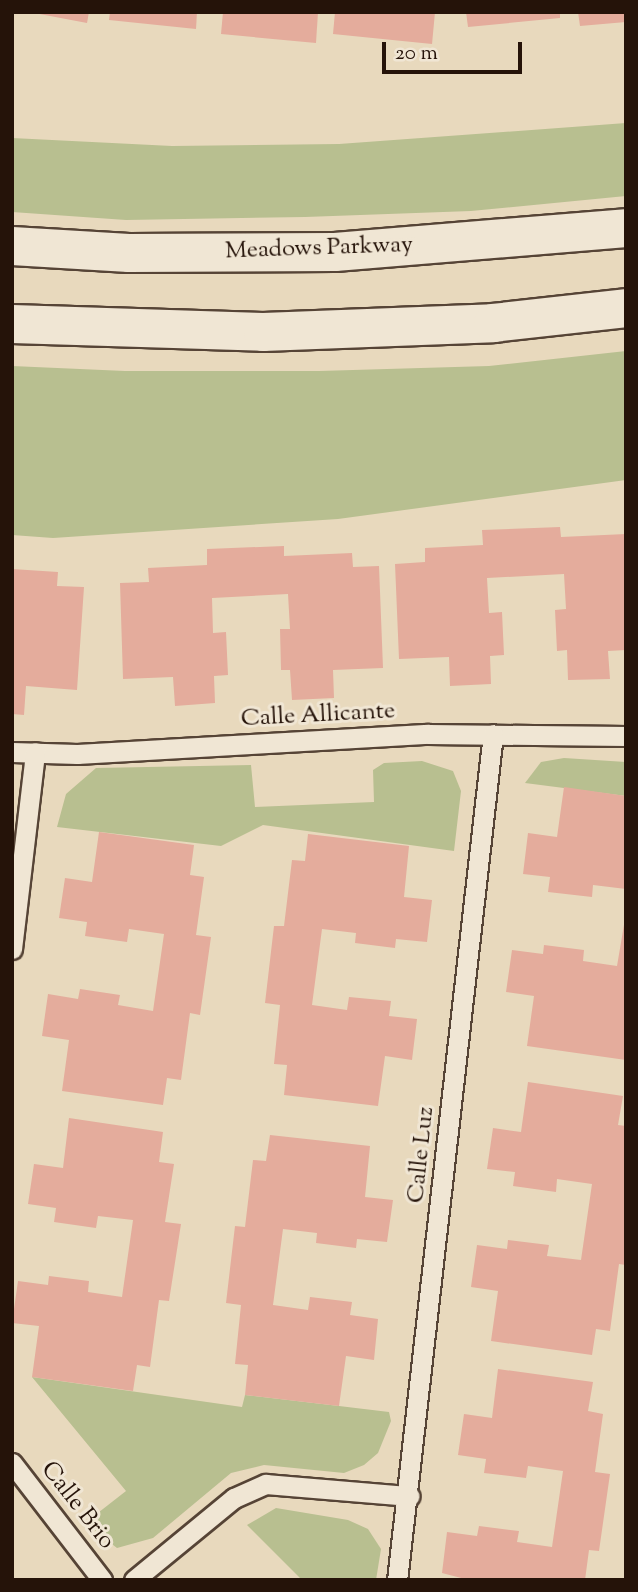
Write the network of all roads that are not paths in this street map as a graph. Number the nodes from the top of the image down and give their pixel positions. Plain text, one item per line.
1 (626, 228) edge
2 (12, 246) edge
3 (626, 308) edge
4 (12, 324) edge
5 (493, 734) junction
6 (626, 736) edge
7 (12, 752) edge
8 (35, 752) junction
9 (12, 948) edge
10 (12, 1463) edge
11 (409, 1496) junction
12 (102, 1580) edge
13 (134, 1580) edge
14 (397, 1580) edge

1 - 2 main road, Meadows Parkway
3 - 4 main road
5 - 6 lane, Calle Allicante
5 - 8 lane, Calle Allicante
5 - 11 lane, Calle Luz
7 - 8 lane, Calle Allicante
8 - 9 lane
10 - 12 lane, Calle Brio
11 - 13 lane
11 - 14 lane, Calle Luz

